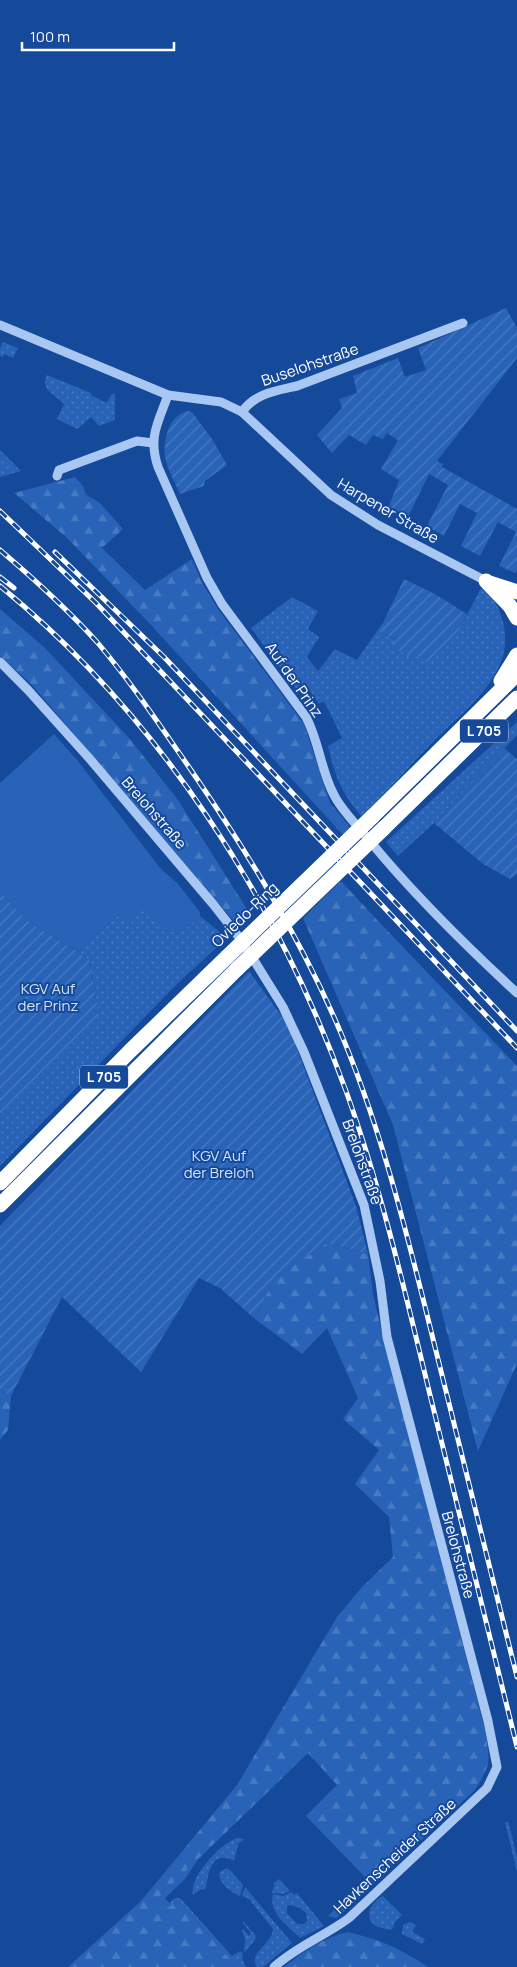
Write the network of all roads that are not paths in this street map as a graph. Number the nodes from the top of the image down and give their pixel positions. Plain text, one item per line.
1 (463, 323) dead end
2 (0, 325) edge
3 (168, 395) junction
4 (242, 412) junction
5 (153, 443) junction
6 (58, 476) dead end
7 (486, 581) junction
8 (517, 592) edge
9 (517, 618) edge
10 (517, 655) edge
11 (0, 662) edge
12 (517, 674) edge
13 (517, 698) edge
14 (472, 720) junction
15 (517, 993) edge
16 (0, 1183) edge
17 (0, 1205) edge
18 (497, 1767) joint
19 (274, 1967) edge

1 - 4 street, Buselohstraße
2 - 3 street
3 - 4 street
3 - 5 street, Auf der Prinz
4 - 7 street, Harpener Straße
5 - 6 street
5 - 15 street, Auf der Prinz
7 - 8 highway
7 - 9 highway
10 - 14 highway, L 705
11 - 18 street, Brelohstraße
12 - 14 highway, Oviedo-Ring / L 705
13 - 17 highway, L 705, bridge
14 - 16 highway, Oviedo-Ring / L 705, bridge
18 - 19 street, Havkenscheider Straße

